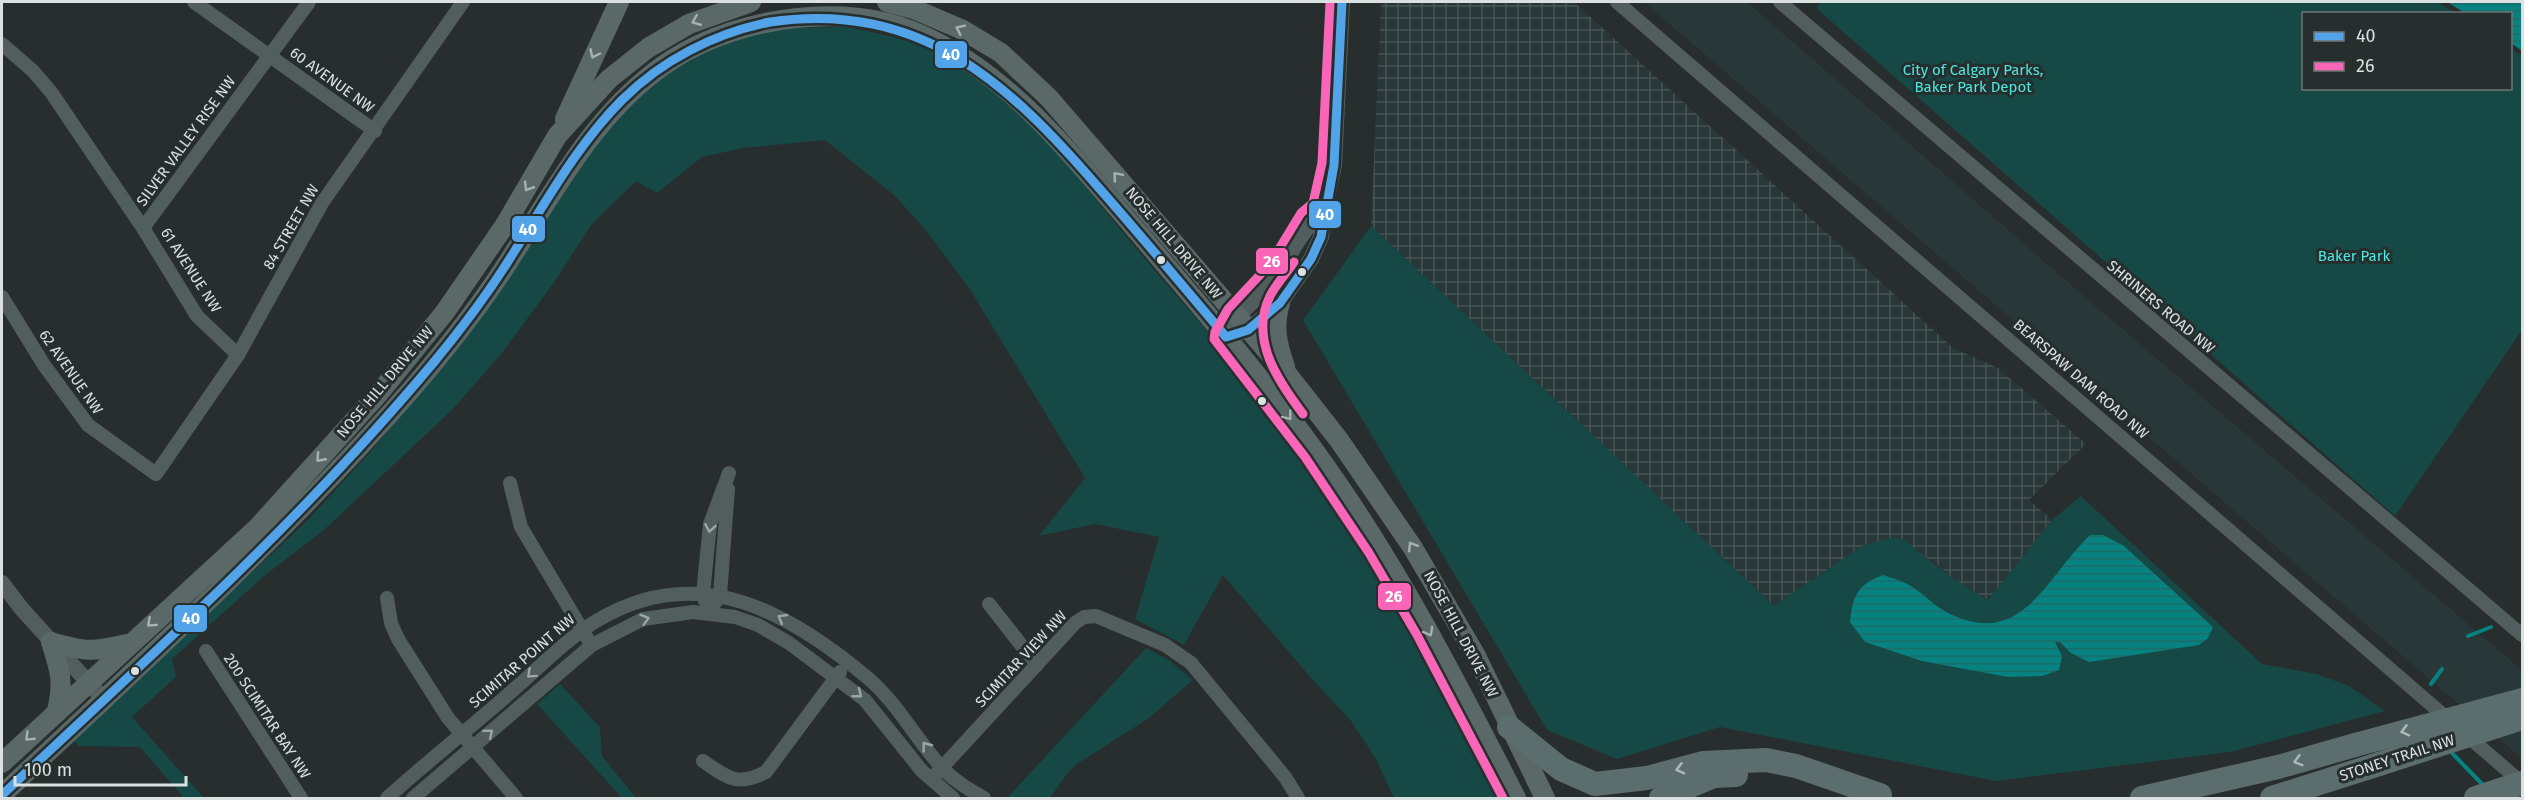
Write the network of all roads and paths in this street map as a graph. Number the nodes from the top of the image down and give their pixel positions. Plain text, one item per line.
1 (194, 2) edge
2 (309, 2) edge
3 (463, 2) edge
4 (619, 2) edge
5 (751, 2) edge
6 (887, 2) edge
7 (1342, 2) edge
8 (1617, 2) edge
9 (1780, 2) edge
10 (2, 45) edge
11 (270, 55) junction
12 (375, 131) junction
13 (557, 136) junction
14 (1324, 210) junction
15 (143, 228) junction
16 (2, 297) edge
17 (1280, 303) junction
18 (1242, 323) junction
19 (1226, 337) junction
20 (238, 355) junction
21 (1288, 375) junction
22 (156, 474) joint
23 (510, 483) dead end
24 (2, 583) edge
25 (703, 594) junction
26 (720, 596) junction
27 (387, 598) dead end
28 (989, 604) dead end
29 (708, 612) junction
30 (583, 630) junction
31 (2523, 635) edge
32 (51, 642) junction
33 (129, 643) junction
34 (592, 645) junction
35 (206, 651) dead end
36 (847, 663) junction
37 (1037, 665) junction
38 (836, 678) junction
39 (88, 683) junction
40 (104, 700) junction
41 (2523, 700) edge
42 (57, 711) junction
43 (2523, 718) edge
44 (1509, 727) junction
45 (461, 736) junction
46 (472, 748) junction
47 (703, 761) dead end
48 (2, 763) edge
49 (942, 768) junction
50 (931, 780) junction
51 (2523, 783) edge
52 (2, 795) edge
53 (1890, 797) edge
54 (301, 798) edge
55 (387, 798) edge
56 (413, 798) edge
57 (516, 798) edge
58 (953, 798) edge
59 (984, 798) edge
60 (1298, 798) edge
61 (1516, 798) edge
62 (1545, 798) edge
63 (1661, 798) edge
64 (2142, 798) edge
65 (2272, 798) edge
66 (2476, 798) edge

1 - 11 street, 60 AVENUE NW
2 - 11 street, SILVER VALLEY RISE NW
3 - 12 street, 84 STREET NW
4 -> 13 main road
5 -> 13 main road, NOSE HILL DRIVE NW
18 -> 6 main road, NOSE HILL DRIVE NW
7 - 14 street
8 - 51 street, BEARSPAW DAM ROAD NW
9 - 31 street, SHRINERS ROAD NW
10 - 15 street, SILVER VALLEY RISE NW
11 - 12 street, 60 AVENUE NW
11 - 15 street, SILVER VALLEY RISE NW
12 - 20 street, 84 STREET NW
13 -> 33 main road, NOSE HILL DRIVE NW
14 - 17 street
14 - 18 street
15 - 20 street, 61 AVENUE NW
16 - 22 street, 62 AVENUE NW
17 - 18 street
17 - 21 main road
18 - 19 street
18 - 21 main road, NOSE HILL DRIVE NW
19 - 40 main road, NOSE HILL DRIVE NW
19 -> 61 main road, NOSE HILL DRIVE NW
20 - 22 street, 84 STREET NW
44 -> 21 main road, NOSE HILL DRIVE NW
23 - 30 street
24 - 32 street
25 - 26 street, SCIMITAR POINT NW
26 -> 25 street
25 - 29 street
25 - 30 street, SCIMITAR POINT NW
26 - 29 street
36 -> 26 street, SCIMITAR POINT NW
27 - 45 street
28 - 37 street
34 -> 29 street
29 - 38 street
30 - 34 street
30 -> 45 street, SCIMITAR POINT NW
32 - 33 main road
32 - 39 street
32 - 42 main road
33 - 39 main road, NOSE HILL DRIVE NW
46 -> 34 street
35 - 54 street, 200 SCIMITAR BAY NW
36 - 38 street
49 -> 36 street, SCIMITAR POINT NW
37 - 49 street, SCIMITAR VIEW NW
37 - 60 street, SCIMITAR VIEW NW
38 - 47 street
38 -> 50 street
39 - 40 street
39 - 42 main road, NOSE HILL DRIVE NW
40 - 52 main road, NOSE HILL DRIVE NW
41 -> 64 highway, bridge
42 -> 48 main road, NOSE HILL DRIVE NW
43 - 65 highway, STONEY TRAIL NW, bridge
53 -> 44 highway
44 - 62 main road, NOSE HILL DRIVE NW
45 - 46 street
45 - 55 street, SCIMITAR POINT NW
46 - 56 street
46 - 57 street
49 - 50 street, SCIMITAR VIEW NW
49 - 59 street, SCIMITAR POINT NW
50 - 58 street
51 - 66 highway
53 - 63 highway

